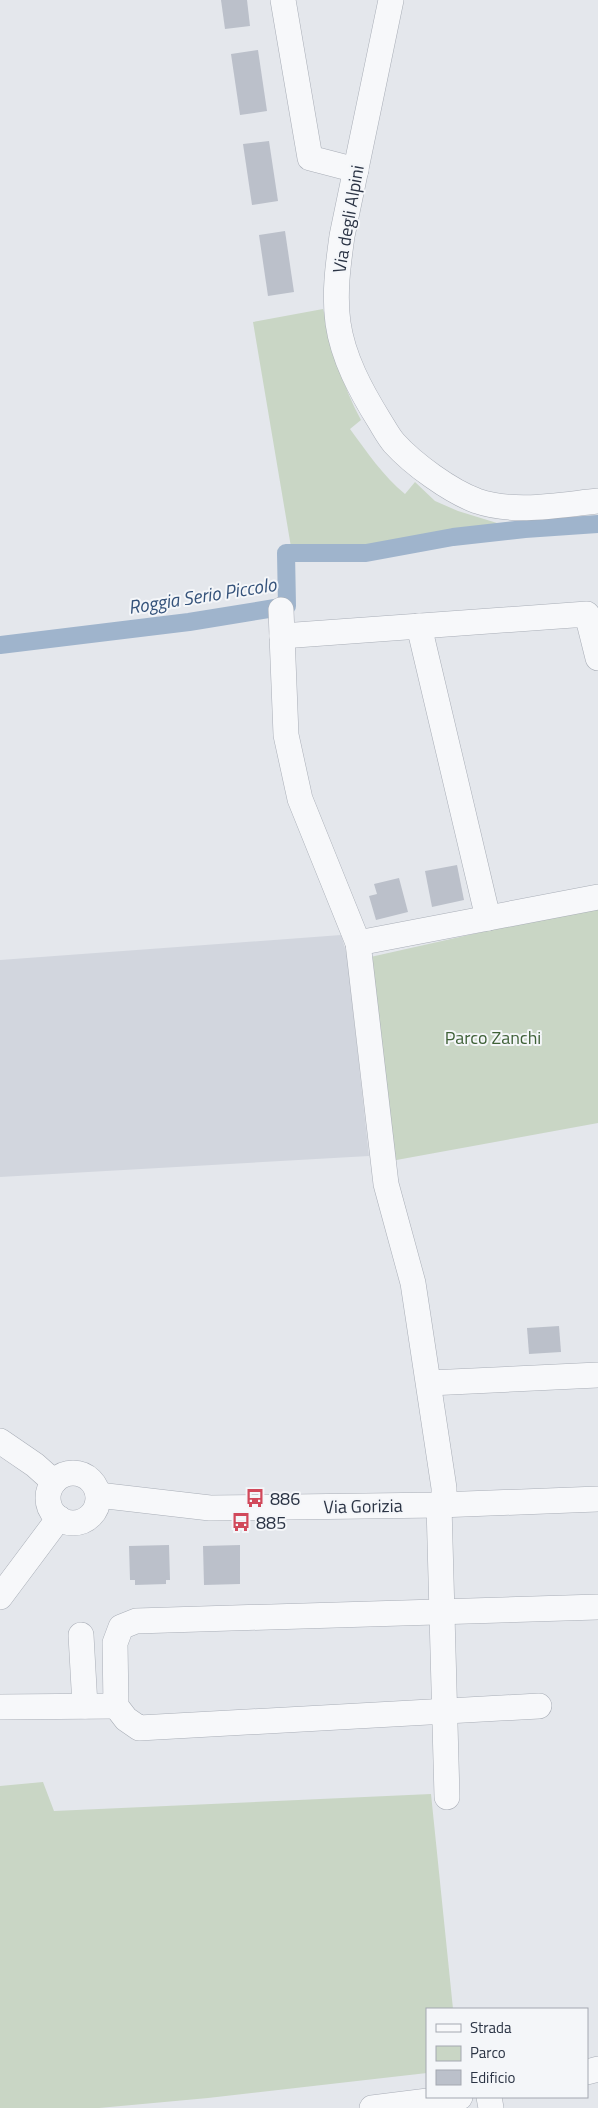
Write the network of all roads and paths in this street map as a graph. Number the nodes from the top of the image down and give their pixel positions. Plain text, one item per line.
1 (283, 0) edge
2 (391, 0) edge
3 (356, 170) junction
4 (598, 501) edge
5 (281, 610) dead end
6 (419, 626) junction
7 (282, 636) junction
8 (598, 658) edge
9 (598, 897) edge
10 (488, 918) junction
11 (358, 943) junction
12 (598, 1375) edge
13 (429, 1383) junction
14 (0, 1441) edge
15 (54, 1482) junction
16 (98, 1495) junction
17 (598, 1499) edge
18 (442, 1505) junction
19 (59, 1518) junction
20 (0, 1597) edge
21 (598, 1607) edge
22 (442, 1612) junction
23 (81, 1635) dead end
24 (85, 1706) junction
25 (116, 1706) junction
26 (539, 1706) dead end
27 (0, 1707) edge
28 (446, 1711) junction
29 (447, 1797) dead end
30 (452, 2098) edge
31 (372, 2108) edge

1 - 3 street
2 - 3 street, Via degli Alpini
3 - 4 street, Via degli Alpini
5 - 7 street
6 - 7 street
6 - 8 street
6 - 10 street
7 - 11 street
9 - 10 street
10 - 11 street
11 - 13 street
12 - 13 street
13 - 18 street
14 - 15 street
15 - 16 street
15 - 19 street
16 - 18 street, Via Gorizia
16 - 19 street
17 - 18 street, Via Gorizia
18 - 22 street
19 - 20 street
21 - 22 street
22 - 25 street
22 - 28 street
23 - 24 street
24 - 25 street
24 - 27 street
25 - 28 street
26 - 28 street
28 - 29 street
30 - 31 street

